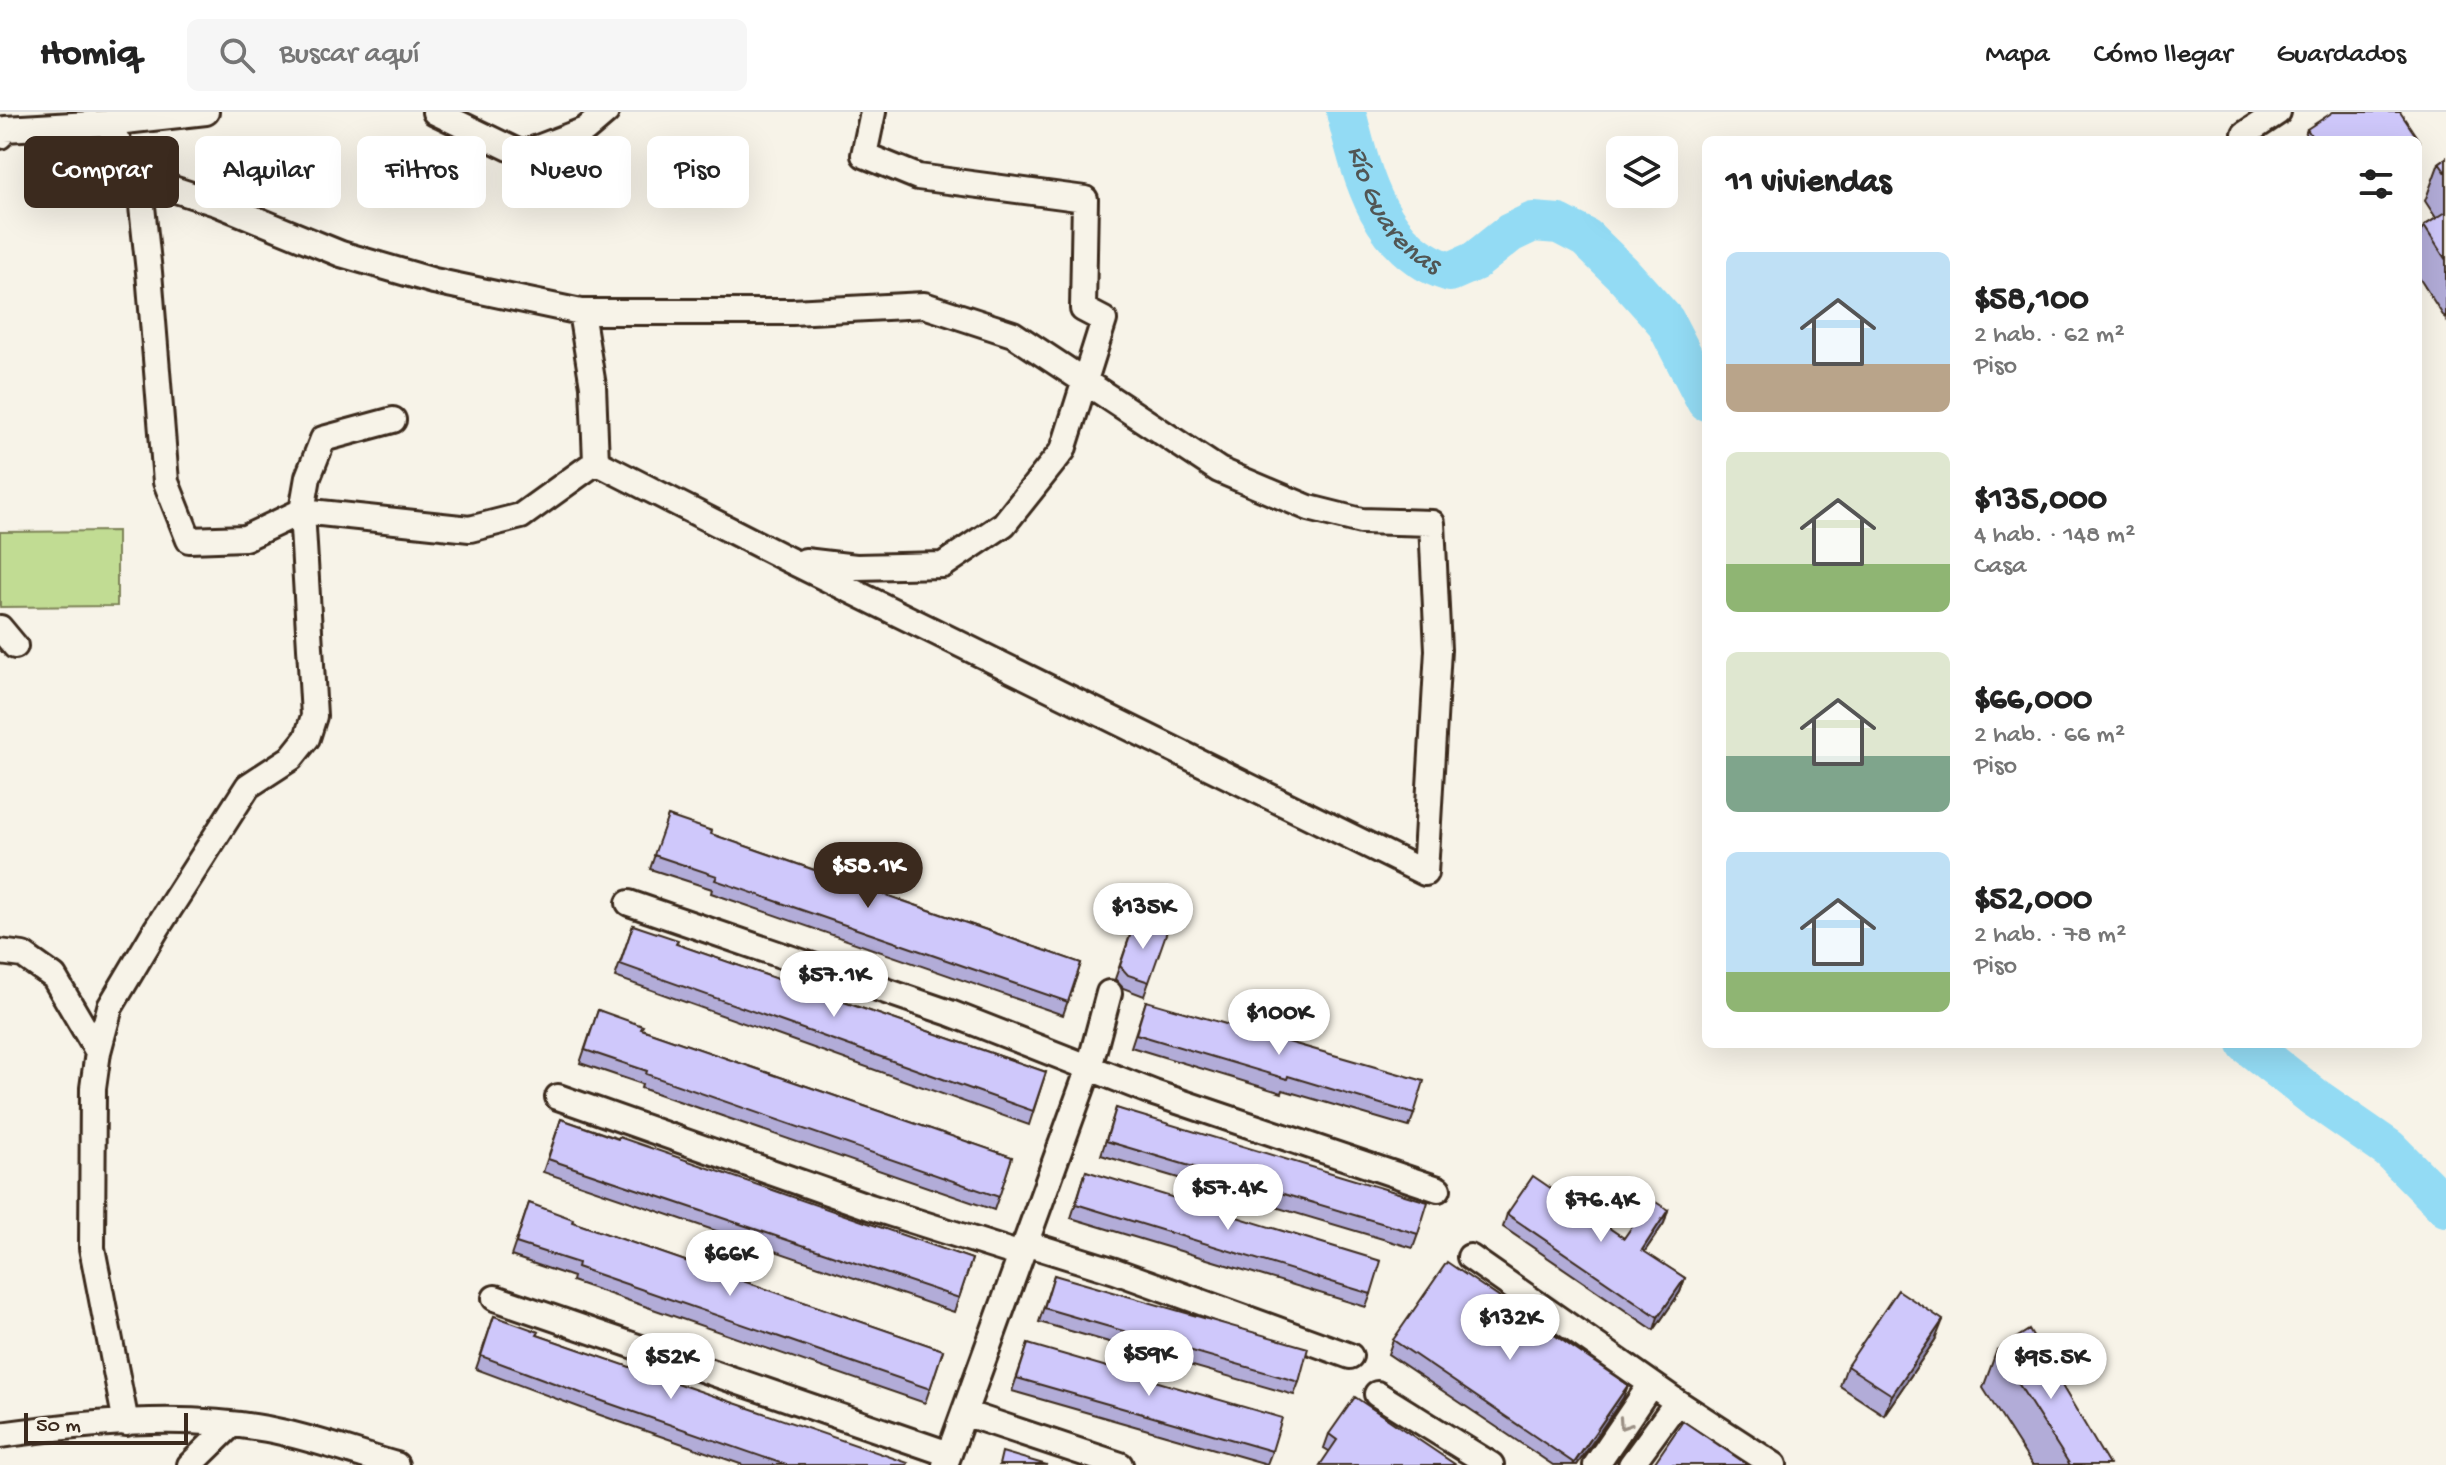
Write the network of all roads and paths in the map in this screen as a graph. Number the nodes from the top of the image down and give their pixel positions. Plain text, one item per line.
1 (206, 112) edge
2 (435, 112) edge
3 (606, 112) edge
4 (873, 112) edge
5 (2278, 112) edge
6 (107, 123) junction
7 (2245, 134) dead end
8 (0, 136) edge
9 (115, 136) edge
10 (179, 191) edge
11 (142, 208) edge
12 (581, 312) junction
13 (1086, 380) junction
14 (393, 420) dead end
15 (596, 462) junction
16 (302, 511) junction
17 (787, 559) junction
18 (629, 903) dead end
19 (0, 952) edge
20 (1109, 993) dead end
21 (98, 1052) junction
22 (1089, 1068) junction
23 (558, 1097) dead end
24 (1438, 1189) dead end
25 (1023, 1249) junction
26 (1470, 1257) dead end
27 (495, 1298) dead end
28 (1350, 1356) dead end
29 (1651, 1384) junction
30 (1377, 1394) dead end
31 (1677, 1402) junction
32 (964, 1413) junction
33 (126, 1423) junction
34 (230, 1426) junction
35 (0, 1435) edge
36 (947, 1460) edge
37 (190, 1465) edge
38 (396, 1465) edge
39 (1120, 1465) edge
40 (1491, 1465) edge
41 (1596, 1465) edge
42 (1631, 1465) edge
43 (1774, 1465) edge

1 - 6 street
2 - 3 street
4 - 13 street
5 - 7 street
6 - 8 street
6 - 9 street
10 - 12 street
11 - 16 street
12 - 13 street
12 - 15 street
13 - 17 street
13 - 17 street
14 - 16 street
15 - 16 street
15 - 17 street
16 - 21 street
18 - 22 street
19 - 21 street
20 - 22 street
21 - 33 street
22 - 24 street
22 - 25 street
23 - 25 street
25 - 28 street
25 - 32 street
26 - 29 street
27 - 36 street
29 - 31 street
29 -> 41 street
30 - 40 street
31 - 42 street
31 - 43 street
32 - 36 street
32 - 39 street
33 - 34 street
33 - 35 street
34 - 37 street
34 - 38 street

